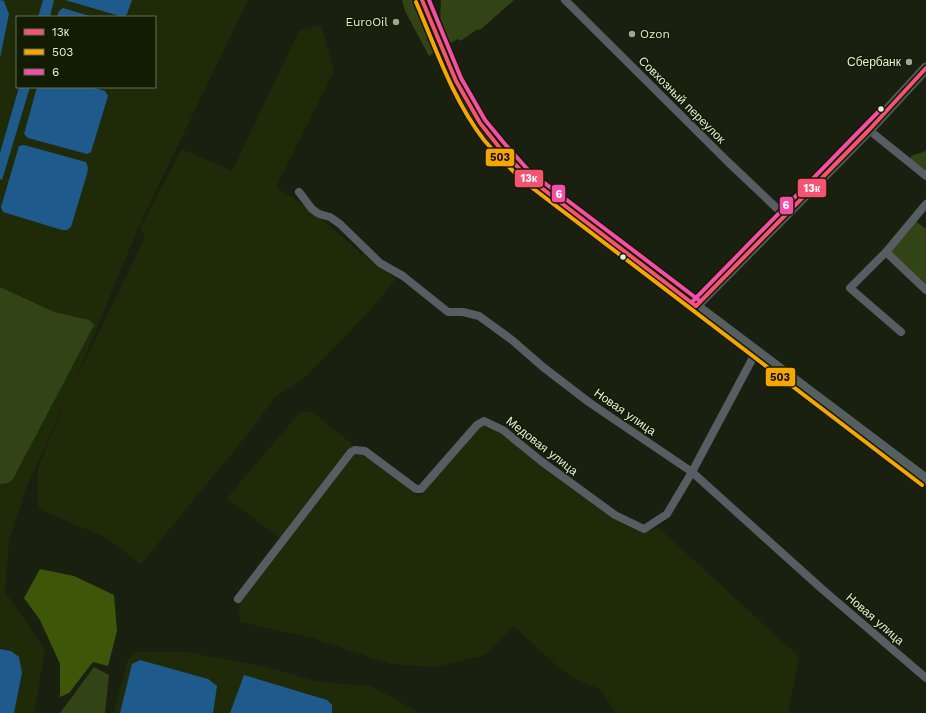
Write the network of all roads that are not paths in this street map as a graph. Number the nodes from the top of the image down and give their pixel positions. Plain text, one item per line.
1 (565, 0) edge
2 (425, 3) edge
3 (926, 68) edge
4 (870, 130) junction
5 (926, 176) edge
6 (299, 192) dead end
7 (926, 204) edge
8 (786, 216) junction
9 (886, 252) junction
10 (926, 290) edge
11 (696, 306) junction
12 (901, 332) dead end
13 (756, 352) junction
14 (692, 472) junction
15 (926, 480) edge
16 (238, 599) dead end
17 (926, 678) edge

1 - 8 street, Совхозный переулок
2 - 11 main road
3 - 4 street
4 - 5 street
4 - 8 street
6 - 14 street, Новая улица
7 - 9 street
8 - 11 street
9 - 10 street
9 - 12 street
11 - 13 main road
13 - 14 street
13 - 15 main road
14 - 16 street, Медовая улица
14 - 17 street, Новая улица

